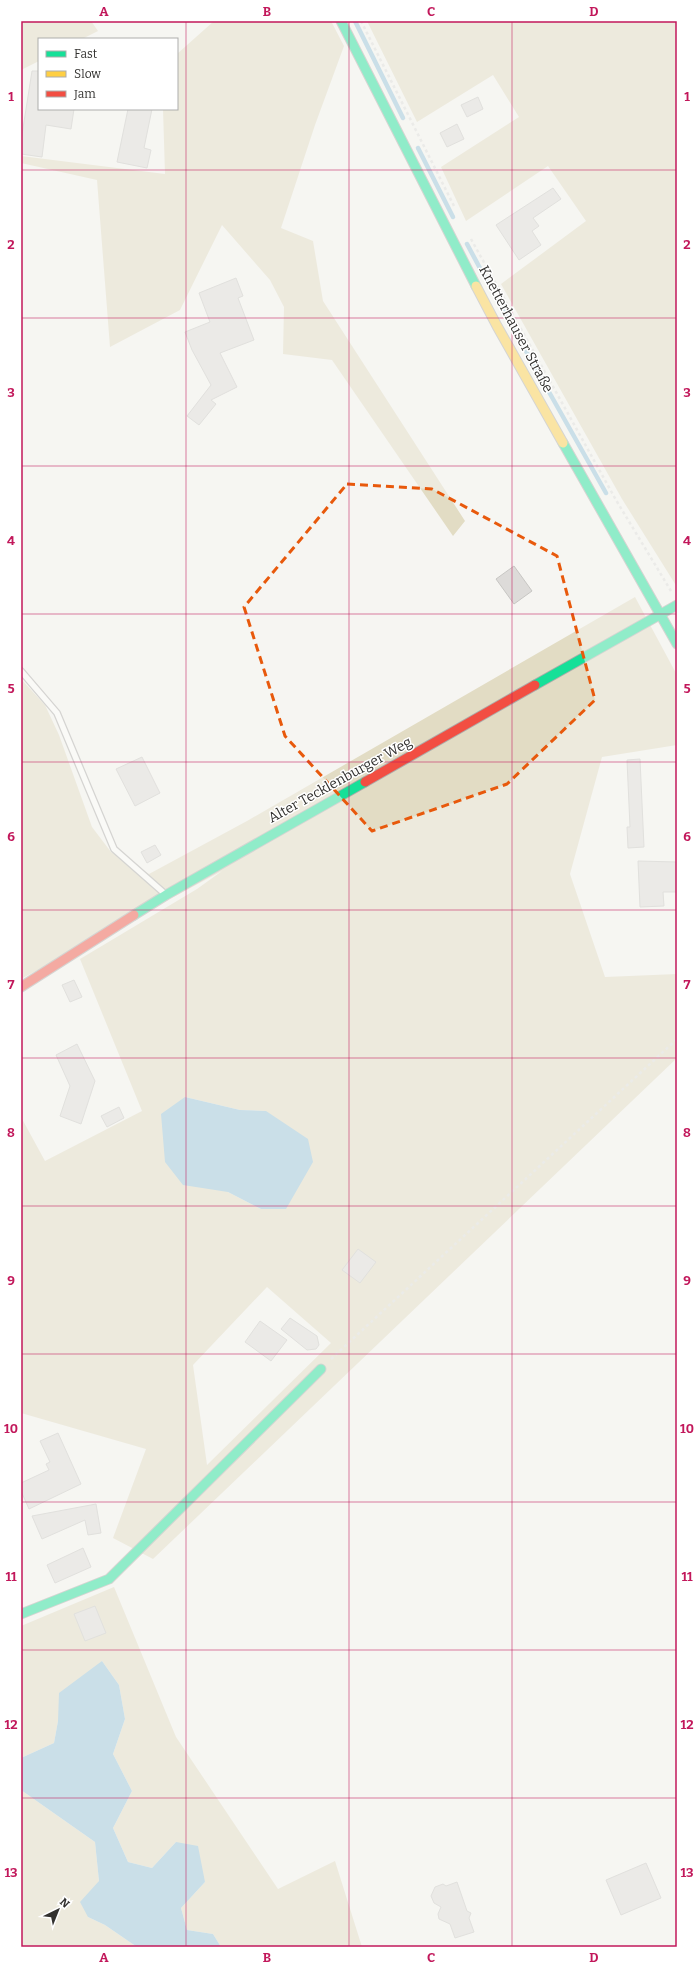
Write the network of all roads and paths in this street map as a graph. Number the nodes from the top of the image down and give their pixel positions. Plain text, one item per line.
1 (341, 21) edge
2 (361, 21) edge
3 (456, 208) dead end
4 (470, 236) dead end
5 (673, 595) dead end
6 (677, 606) edge
7 (661, 615) junction
8 (677, 644) edge
9 (21, 671) edge
10 (166, 895) junction
11 (21, 987) edge
12 (677, 1039) edge
13 (321, 1369) joint
14 (21, 1614) edge

1 - 7 street, Knetterhauser Straße
2 - 3 path
4 - 5 path
6 - 7 street, Alter Tecklenburger Weg
7 - 8 street, Knetterhauser Straße
7 - 10 street, Alter Tecklenburger Weg
9 - 10 lane
10 - 11 street, Alter Tecklenburger Weg
12 - 13 path
13 - 14 street

